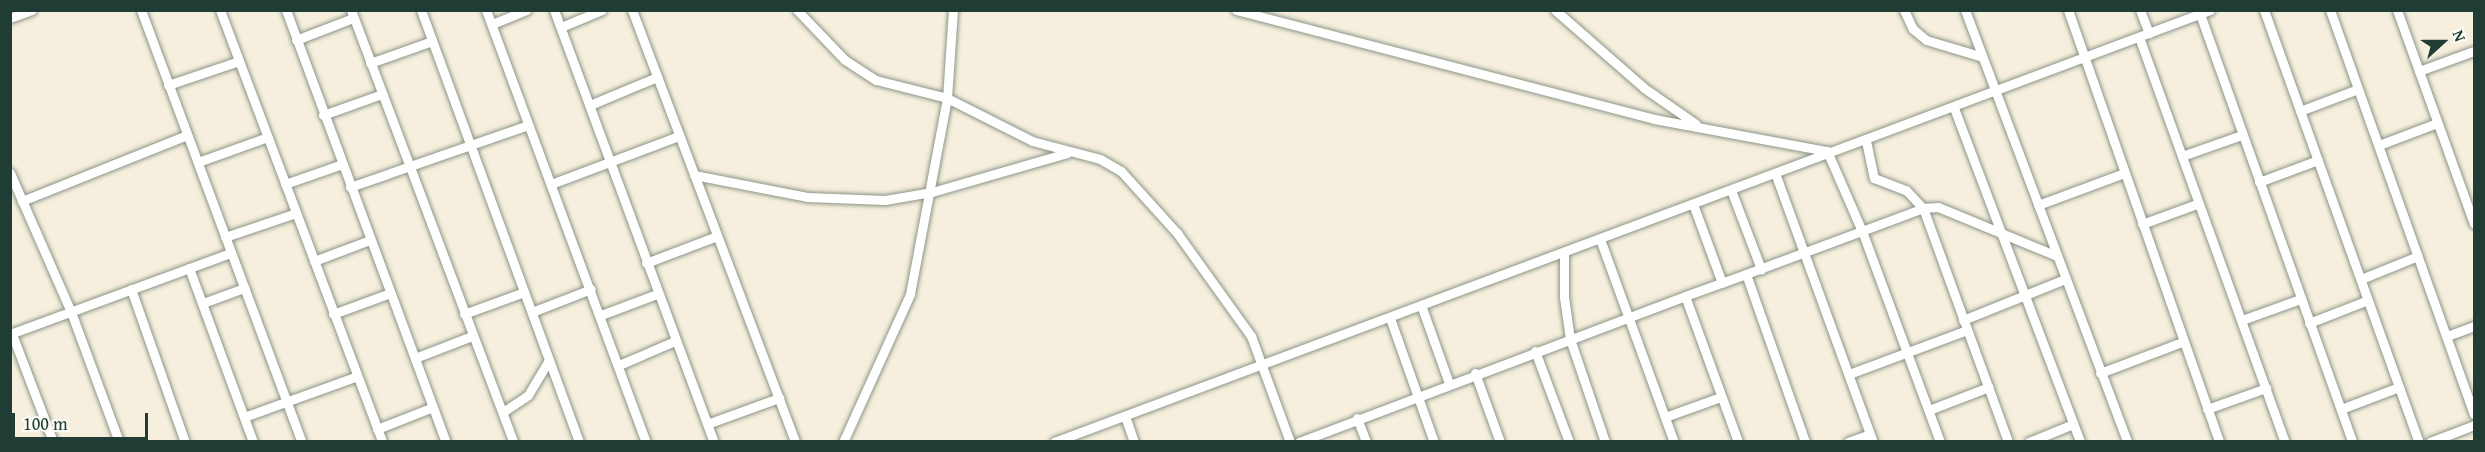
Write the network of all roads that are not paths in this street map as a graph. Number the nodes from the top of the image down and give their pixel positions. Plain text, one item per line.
1 (32, 10) edge
2 (141, 10) edge
3 (220, 10) edge
4 (286, 10) edge
5 (421, 10) edge
6 (486, 10) edge
7 (526, 10) edge
8 (554, 10) edge
9 (602, 10) edge
10 (632, 10) edge
11 (797, 10) edge
12 (953, 10) edge
13 (1236, 10) edge
14 (1555, 10) edge
15 (1904, 10) edge
16 (1965, 10) edge
17 (2068, 10) edge
18 (2140, 10) edge
19 (2210, 10) edge
20 (2264, 10) edge
21 (2330, 10) edge
22 (2397, 10) edge
23 (352, 14) edge
24 (2200, 14) junction
25 (10, 18) edge
26 (492, 24) junction
27 (561, 27) junction
28 (2144, 35) junction
29 (296, 40) junction
30 (432, 41) junction
31 (2475, 51) edge
32 (1983, 57) junction
33 (2084, 57) junction
34 (239, 61) junction
35 (370, 63) junction
36 (2419, 71) junction
37 (657, 77) junction
38 (168, 85) junction
39 (2358, 89) junction
40 (1996, 92) junction
41 (382, 94) junction
42 (947, 98) junction
43 (590, 105) junction
44 (1954, 108) junction
45 (2300, 111) junction
46 (323, 115) junction
47 (2437, 123) junction
48 (528, 125) junction
49 (1699, 126) junction
50 (187, 135) junction
51 (2242, 135) junction
52 (679, 136) junction
53 (268, 137) junction
54 (1866, 141) junction
55 (470, 145) junction
56 (2379, 145) junction
57 (1068, 152) junction
58 (1830, 154) junction
59 (2182, 156) junction
60 (2318, 160) junction
61 (198, 162) junction
62 (610, 163) junction
63 (342, 164) junction
64 (409, 166) junction
65 (10, 173) edge
66 (1775, 173) junction
67 (2124, 173) junction
68 (694, 175) junction
69 (2259, 182) junction
70 (285, 184) junction
71 (551, 184) junction
72 (350, 187) junction
73 (1731, 190) junction
74 (932, 192) junction
75 (22, 201) junction
76 (1693, 204) junction
77 (2197, 204) junction
78 (2038, 205) junction
79 (1923, 208) junction
80 (296, 213) junction
81 (2142, 224) junction
82 (2475, 224) edge
83 (1862, 231) junction
84 (1999, 232) junction
85 (717, 236) junction
86 (225, 237) junction
87 (1600, 239) junction
88 (370, 240) junction
89 (230, 253) junction
90 (1564, 253) junction
91 (1804, 253) junction
92 (2057, 256) junction
93 (2418, 256) junction
94 (314, 261) junction
95 (646, 263) junction
96 (189, 267) junction
97 (1761, 269) junction
98 (1746, 274) junction
99 (2065, 279) junction
100 (2361, 279) junction
101 (1722, 283) junction
102 (244, 288) junction
103 (131, 289) junction
104 (591, 289) junction
105 (524, 292) junction
106 (390, 293) junction
107 (657, 294) junction
108 (1685, 296) junction
109 (2023, 296) junction
110 (2300, 299) junction
111 (2368, 300) junction
112 (203, 303) junction
113 (1421, 305) junction
114 (71, 312) junction
115 (532, 312) junction
116 (333, 314) junction
117 (464, 314) junction
118 (601, 315) junction
119 (1629, 316) junction
120 (1390, 318) junction
121 (2242, 320) junction
122 (2309, 323) junction
123 (1965, 325) junction
124 (2475, 326) edge
125 (11, 334) edge
126 (472, 336) junction
127 (2447, 336) junction
128 (1570, 339) junction
129 (675, 341) junction
130 (2182, 342) junction
131 (1535, 351) junction
132 (1908, 353) junction
133 (415, 358) junction
134 (549, 360) junction
135 (619, 365) junction
136 (1264, 365) junction
137 (1475, 373) junction
138 (2100, 373) junction
139 (1849, 374) junction
140 (357, 376) junction
141 (1449, 383) junction
142 (1989, 387) junction
143 (2399, 387) junction
144 (2266, 388) junction
145 (1416, 395) junction
146 (1721, 397) junction
147 (779, 398) junction
148 (287, 402) junction
149 (433, 407) junction
150 (2207, 409) junction
151 (2341, 409) junction
152 (1929, 410) junction
153 (503, 412) junction
154 (2475, 414) edge
155 (1125, 416) junction
156 (244, 417) junction
157 (1665, 417) junction
158 (1358, 418) junction
159 (707, 424) junction
160 (2073, 424) junction
161 (2475, 425) edge
162 (377, 429) junction
163 (1871, 437) edge
164 (53, 441) edge
165 (117, 441) edge
166 (185, 441) edge
167 (253, 441) edge
168 (302, 441) edge
169 (382, 441) edge
170 (446, 441) edge
171 (513, 441) edge
172 (579, 441) edge
173 (646, 441) edge
174 (714, 441) edge
175 (795, 441) edge
176 (843, 441) edge
177 (1054, 441) edge
178 (1134, 441) edge
179 (1290, 441) edge
180 (1299, 441) edge
181 (1366, 441) edge
182 (1434, 441) edge
183 (1500, 441) edge
184 (1569, 441) edge
185 (1605, 441) edge
186 (1674, 441) edge
187 (1738, 441) edge
188 (1805, 441) edge
189 (1848, 441) edge
190 (1940, 441) edge
191 (2008, 441) edge
192 (2029, 441) edge
193 (2080, 441) edge
194 (2127, 441) edge
195 (2219, 441) edge
196 (2285, 441) edge
197 (2352, 441) edge
198 (2419, 441) edge
199 (2430, 441) edge

1 - 25 street
2 - 38 street
3 - 34 street
4 - 29 street
5 - 30 street
6 - 26 street
7 - 26 street
8 - 27 street
9 - 27 street
10 - 37 street
11 - 42 street
12 - 42 street
13 - 49 street
14 - 49 street
15 - 32 street
16 - 32 street
17 - 33 street
18 - 28 street
19 - 24 street
20 - 45 street
21 - 39 street
22 - 36 street
23 - 29 street
23 - 35 street
24 - 28 street
24 - 51 street
26 - 48 street
27 - 43 street
28 - 33 street
28 - 59 street
29 - 46 street
30 - 35 street
30 - 55 street
31 - 36 street
32 - 40 street
33 - 40 street
33 - 67 street
34 - 38 street
34 - 53 street
35 - 41 street
36 - 47 street
37 - 43 street
37 - 52 street
38 - 50 street
39 - 45 street
39 - 56 street
40 - 44 street
40 - 78 street
41 - 46 street
41 - 64 street
42 - 57 street
42 - 74 street
43 - 62 street
44 - 54 street
44 - 84 street
45 - 60 street
46 - 63 street
47 - 56 street
47 - 82 street
48 - 55 street
48 - 71 street
49 - 58 street
50 - 61 street
50 - 75 street
51 - 59 street
51 - 69 street
52 - 62 street
52 - 68 street
53 - 61 street
53 - 70 street
54 - 58 street
54 - 79 street
55 - 64 street
55 - 105 street
56 - 93 street
57 - 74 street
57 - 136 street
58 - 66 street
58 - 83 street
59 - 77 street
60 - 69 street
60 - 100 street
61 - 86 street
62 - 71 street
62 - 95 street
63 - 70 street
63 - 72 street
64 - 72 street
64 - 117 street
65 - 75 street
66 - 73 street
66 - 91 street
67 - 78 street
67 - 81 street
68 - 74 street
68 - 85 street
69 - 110 street
70 - 80 street
71 - 104 street
72 - 88 street
73 - 76 street
73 - 97 street
74 - 176 street
75 - 114 street
76 - 87 street
76 - 101 street
77 - 81 street
77 - 121 street
78 - 92 street
79 - 83 street
79 - 84 street
79 - 123 street
80 - 86 street
80 - 94 street
81 - 130 street
83 - 91 street
83 - 132 street
84 - 92 street
84 - 109 street
85 - 95 street
85 - 147 street
86 - 89 street
87 - 90 street
87 - 119 street
88 - 94 street
88 - 106 street
89 - 96 street
89 - 102 street
90 - 113 street
90 - 128 street
91 - 97 street
91 - 139 street
92 - 99 street
93 - 100 street
93 - 127 street
94 - 116 street
95 - 107 street
96 - 103 street
96 - 112 street
97 - 98 street
98 - 101 street
98 - 188 street
99 - 109 street
99 - 138 street
100 - 111 street
101 - 108 street
102 - 112 street
102 - 148 street
103 - 114 street
103 - 166 street
104 - 115 street
104 - 118 street
105 - 115 street
105 - 117 street
106 - 116 street
106 - 133 street
107 - 118 street
107 - 129 street
108 - 119 street
108 - 146 street
109 - 123 street
109 - 160 street
110 - 121 street
110 - 122 street
111 - 122 street
111 - 143 street
112 - 156 street
113 - 120 street
113 - 141 street
114 - 125 street
114 - 165 street
115 - 134 street
116 - 140 street
117 - 126 street
118 - 135 street
119 - 128 street
119 - 157 street
120 - 136 street
120 - 145 street
121 - 144 street
122 - 151 street
123 - 132 street
123 - 142 street
124 - 127 street
125 - 164 street
126 - 133 street
126 - 153 street
127 - 154 street
128 - 131 street
128 - 185 street
129 - 135 street
129 - 159 street
130 - 138 street
130 - 150 street
131 - 137 street
131 - 184 street
132 - 139 street
132 - 152 street
133 - 149 street
134 - 153 street
134 - 172 street
135 - 173 street
136 - 155 street
136 - 179 street
137 - 141 street
137 - 183 street
138 - 194 street
139 - 163 street
140 - 148 street
140 - 162 street
141 - 145 street
142 - 152 street
142 - 191 street
143 - 151 street
143 - 198 street
144 - 150 street
144 - 196 street
145 - 158 street
145 - 182 street
146 - 157 street
146 - 187 street
147 - 159 street
147 - 175 street
148 - 156 street
148 - 168 street
149 - 162 street
149 - 170 street
150 - 195 street
151 - 197 street
152 - 190 street
153 - 171 street
155 - 177 street
155 - 178 street
156 - 167 street
157 - 186 street
158 - 180 street
158 - 181 street
159 - 174 street
160 - 192 street
160 - 193 street
161 - 199 street
162 - 169 street
163 - 189 street

